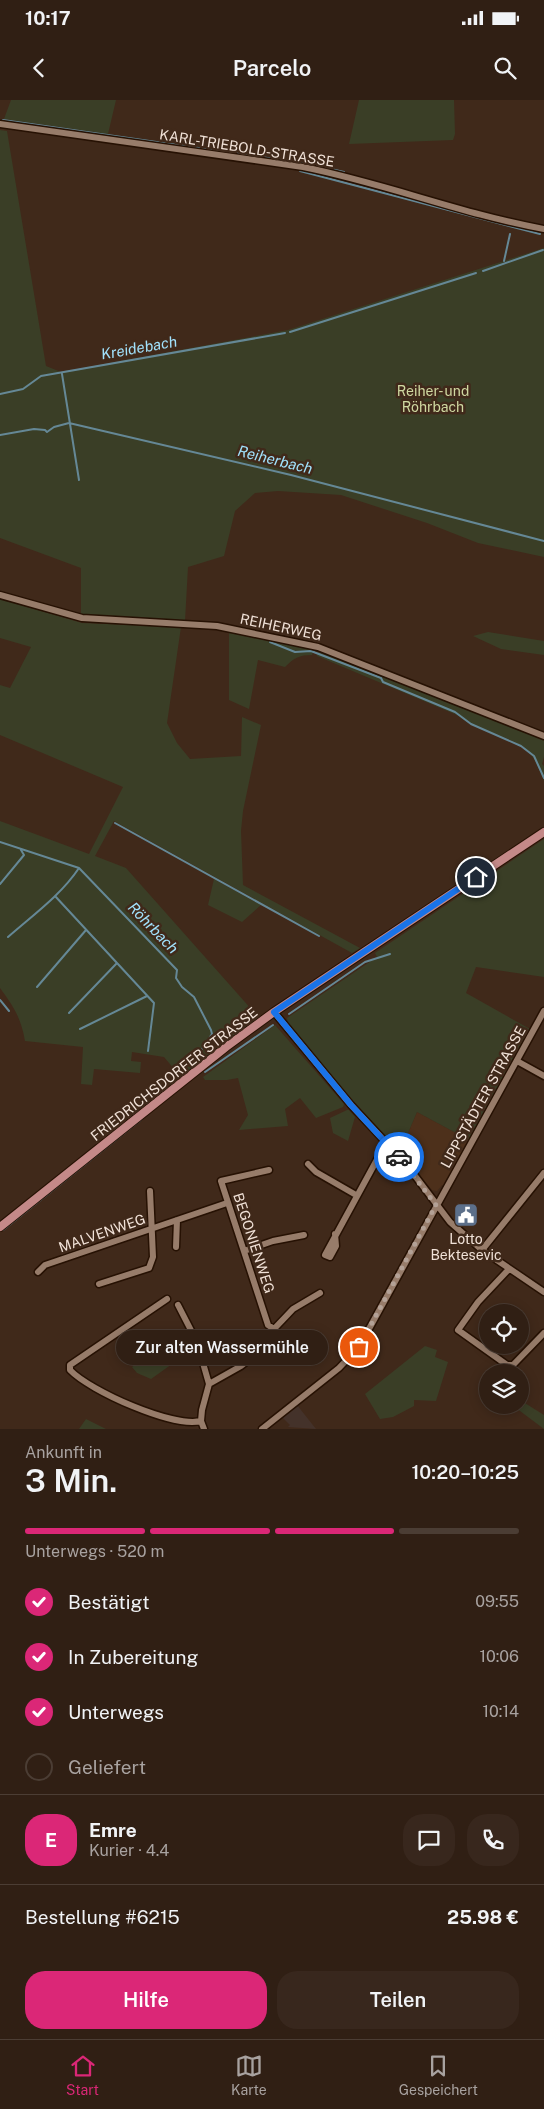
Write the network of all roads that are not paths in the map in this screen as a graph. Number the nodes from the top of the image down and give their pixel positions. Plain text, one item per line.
1 (0, 124) edge
2 (544, 229) edge
3 (0, 595) edge
4 (544, 736) edge
5 (544, 832) edge
6 (544, 1011) edge
7 (274, 1012) junction
8 (517, 1061) junction
9 (544, 1076) edge
10 (386, 1143) junction
11 (308, 1164) dead end
12 (269, 1170) dead end
13 (544, 1173) edge
14 (150, 1191) dead end
15 (356, 1195) junction
16 (227, 1203) junction
17 (436, 1205) junction
18 (177, 1220) junction
19 (0, 1227) edge
20 (151, 1230) junction
21 (336, 1234) dead end
22 (304, 1235) dead end
23 (176, 1248) dead end
24 (482, 1250) junction
25 (244, 1251) junction
26 (508, 1269) junction
27 (38, 1272) dead end
28 (98, 1284) dead end
29 (320, 1292) dead end
30 (544, 1292) edge
31 (167, 1299) dead end
32 (178, 1305) dead end
33 (274, 1330) junction
34 (544, 1333) edge
35 (209, 1384) junction
36 (201, 1421) junction
37 (204, 1429) edge
38 (262, 1429) edge

1 - 2 street, KARL-TRIEBOLD-STRASSE
3 - 4 street, REIHERWEG
5 - 7 main road, FRIEDRICHSDORFER STRASSE
6 - 8 street, LIPPSTÄDTER STRASSE
7 - 10 street
7 - 19 main road, FRIEDRICHSDORFER STRASSE
8 - 9 street
8 - 17 street, LIPPSTÄDTER STRASSE
10 - 15 street
10 - 17 street
11 - 15 street
12 - 16 street, BEGONIENWEG
13 - 24 street
14 - 20 street
15 - 21 street
16 - 18 street, MALVENWEG
16 - 25 street, BEGONIENWEG
17 - 24 street
17 - 38 street, LIPPSTÄDTER STRASSE
18 - 20 street, MALVENWEG
18 - 23 street
20 - 27 street, MALVENWEG
20 - 28 street
22 - 25 street
24 - 26 street
25 - 33 street, BEGONIENWEG
26 - 30 street
26 - 34 street
29 - 33 street
31 - 36 street
32 - 35 street
33 - 35 street
35 - 36 street
36 - 37 street

